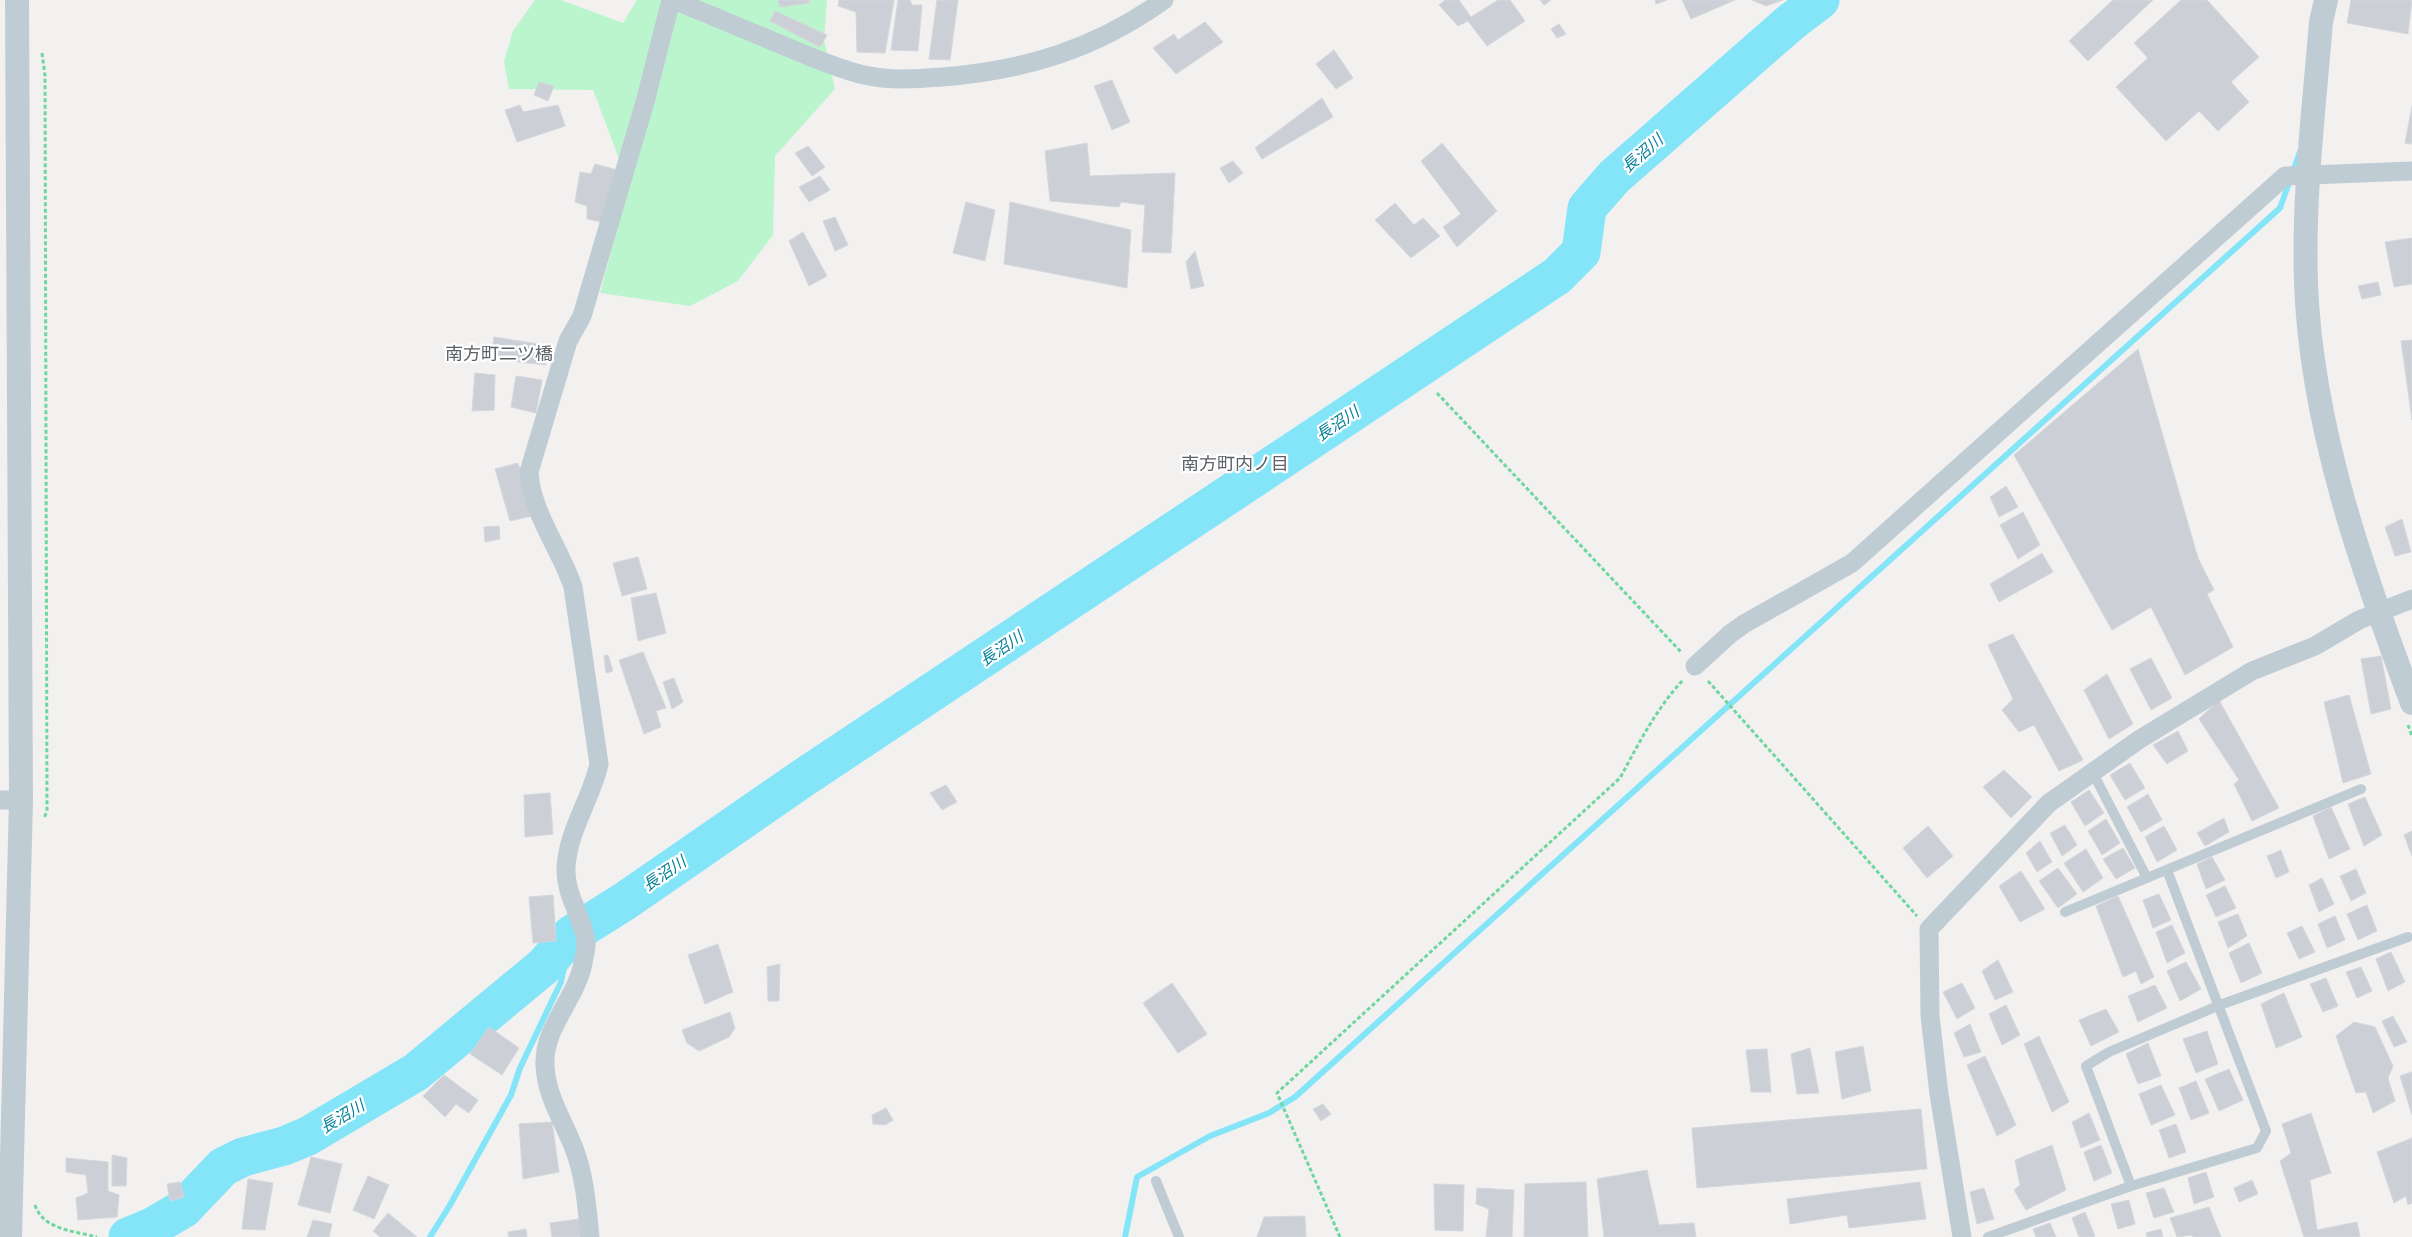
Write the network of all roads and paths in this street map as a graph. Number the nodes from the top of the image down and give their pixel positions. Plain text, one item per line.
1 (17, 0) edge
2 (672, 0) edge
3 (1164, 0) edge
4 (2326, 0) edge
5 (2412, 171) edge
6 (2309, 175) junction
7 (1437, 394) dead end
8 (2412, 599) edge
9 (2378, 613) junction
10 (1699, 670) junction
11 (2412, 703) edge
12 (2093, 773) junction
13 (2360, 789) dead end
14 (10, 800) edge
15 (2167, 870) junction
16 (2147, 878) junction
17 (2065, 912) dead end
18 (1929, 929) junction
19 (2408, 937) dead end
20 (2220, 1005) junction
21 (1156, 1181) dead end
22 (2131, 1186) junction
23 (10, 1237) edge
24 (590, 1237) edge
25 (1180, 1237) edge
26 (1340, 1237) edge
27 (1962, 1237) edge
28 (1988, 1237) edge

1 - 14 street
2 - 3 street
2 - 24 street
4 - 6 street
5 - 6 street
6 - 9 street
6 - 10 street
7 - 10 path
8 - 9 street
9 - 11 street
9 - 12 street
10 - 18 path
10 - 26 path
12 - 16 lane
12 - 18 street
13 - 15 lane
14 - 23 street
15 - 16 lane
15 - 20 lane
16 - 17 lane
18 - 27 street
19 - 20 lane
20 - 22 lane
20 - 22 lane
21 - 25 lane
22 - 28 lane

